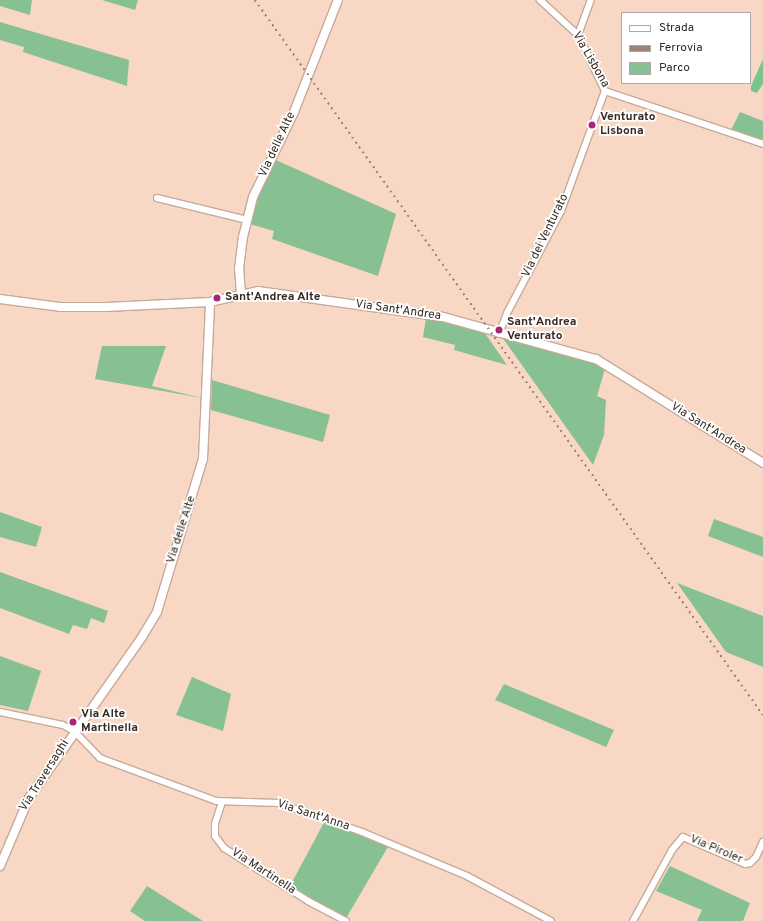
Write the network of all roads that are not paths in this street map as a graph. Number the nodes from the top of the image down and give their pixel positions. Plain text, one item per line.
1 (338, 0) edge
2 (540, 0) edge
3 (591, 0) edge
4 (578, 35) junction
5 (605, 91) junction
6 (763, 144) edge
7 (157, 198) dead end
8 (247, 220) junction
9 (241, 295) junction
10 (0, 299) edge
11 (210, 302) junction
12 (499, 334) junction
13 (763, 463) edge
14 (0, 712) edge
15 (74, 731) junction
16 (222, 802) junction
17 (763, 842) edge
18 (0, 866) edge
19 (346, 921) edge
20 (551, 921) edge
21 (633, 921) edge

1 - 8 street, Via delle Alte
2 - 4 street, Via Lisbona
3 - 4 street
4 - 5 street, Via Lisbona
5 - 6 street, Via Lisbona
5 - 12 street, Via dei Venturato
7 - 8 street
8 - 9 street, Via delle Alte
9 - 11 street, Via Sant'Andrea
9 - 12 street, Via Sant'Andrea
10 - 11 street, Via Sant'Andrea
11 - 15 street, Via delle Alte
12 - 13 street, Via Sant'Andrea
14 - 15 street
15 - 16 street, Via Sant'Anna
15 - 18 street, Via Traversaghi
16 - 19 street, Via Martinella
16 - 20 street, Via Sant'Anna
17 - 21 street, Via Piroler

